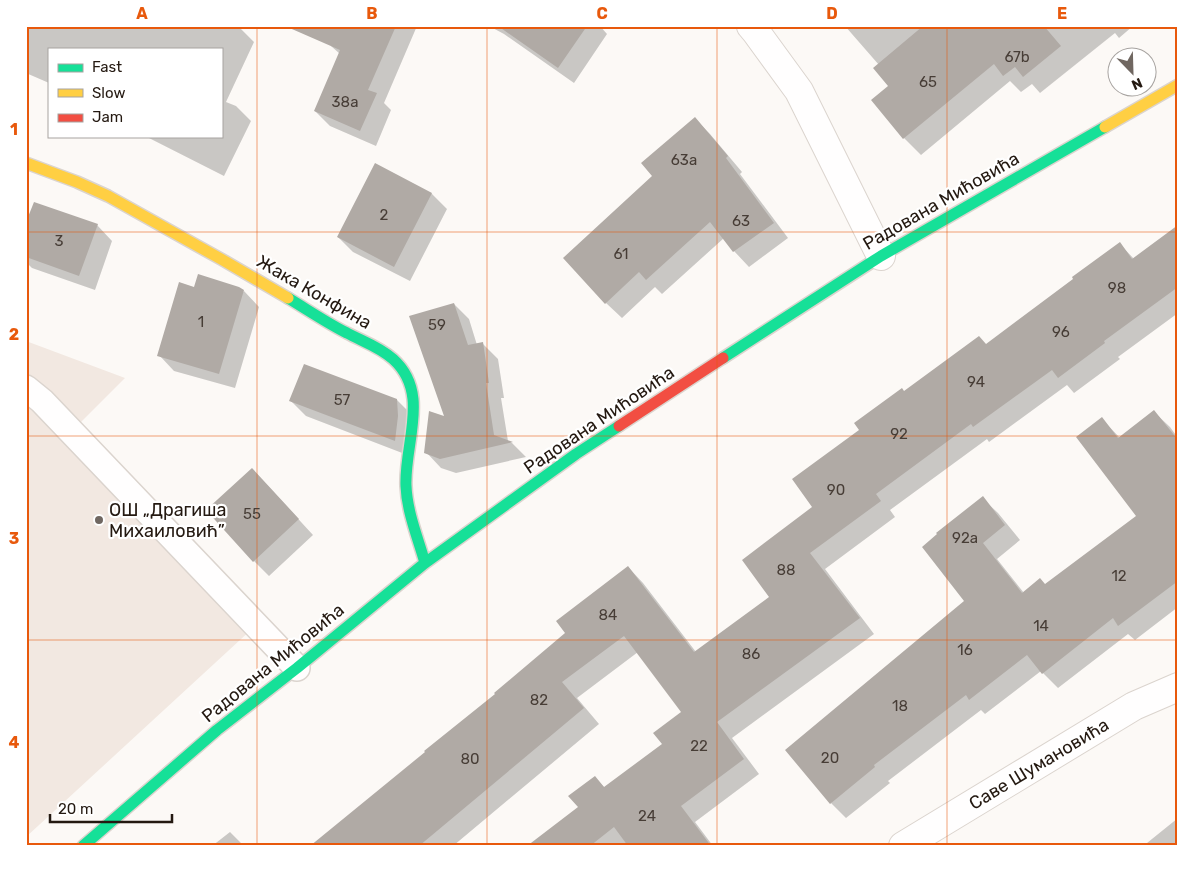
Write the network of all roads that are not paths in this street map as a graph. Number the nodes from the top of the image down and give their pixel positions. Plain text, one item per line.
1 (751, 26) edge
2 (1178, 85) edge
3 (26, 163) edge
4 (881, 256) junction
5 (26, 388) edge
6 (425, 563) junction
7 (297, 668) junction
8 (1178, 688) edge
9 (83, 846) edge
10 (903, 846) edge

1 - 4 street
2 - 4 street, Радована Мићовића
3 - 6 street, Жака Конфина
4 - 6 street, Радована Мићовића
5 - 7 lane
6 - 7 street, Радована Мићовића
7 - 9 street, Радована Мићовића
8 - 10 street, Саве Шумановића

